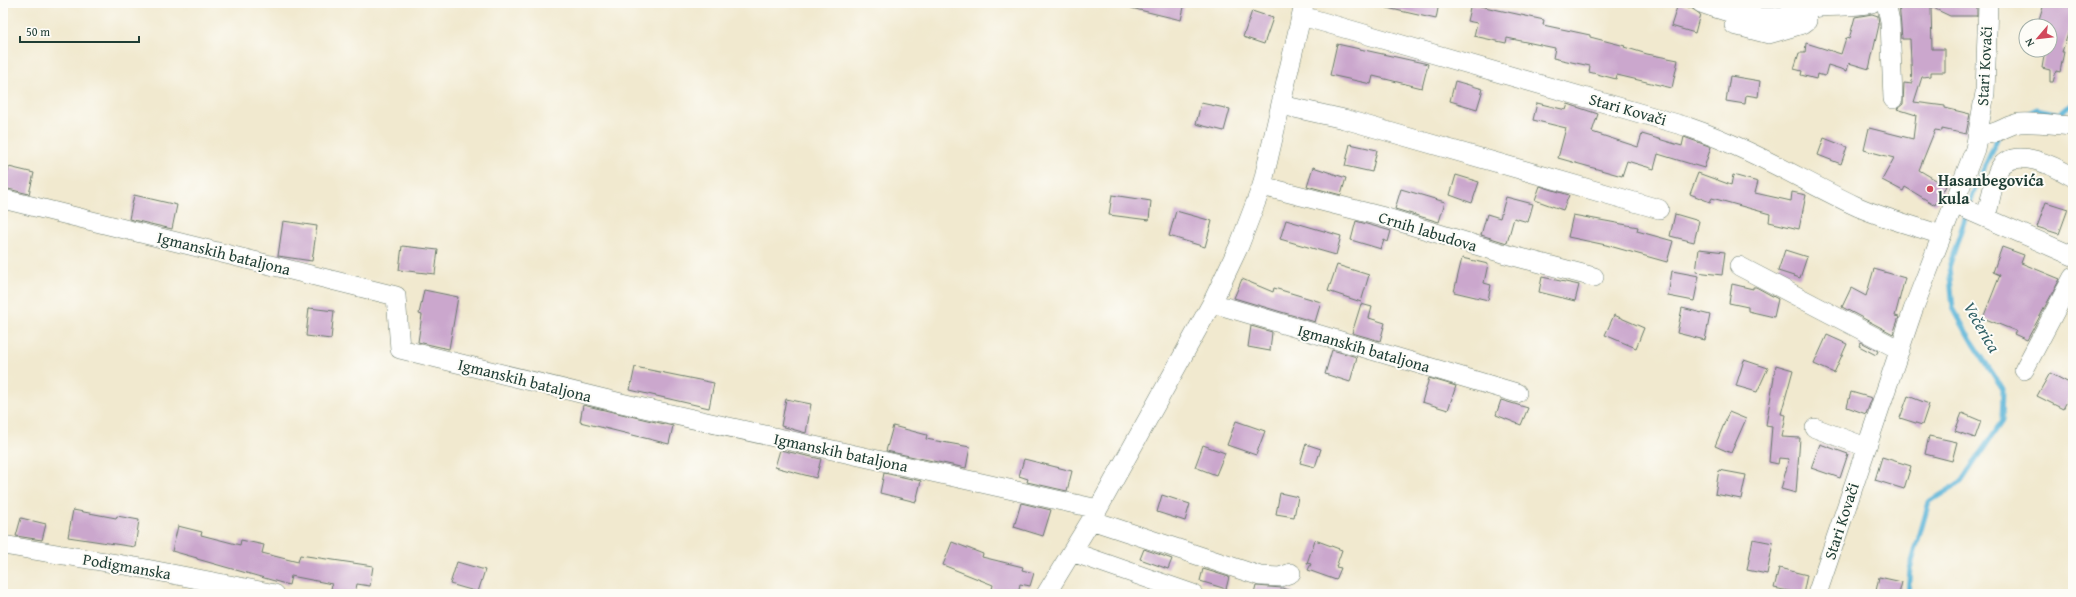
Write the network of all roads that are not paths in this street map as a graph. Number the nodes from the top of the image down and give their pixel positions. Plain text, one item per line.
1 (1872, 3) edge
2 (1886, 3) edge
3 (1988, 3) edge
4 (1303, 9) edge
5 (1704, 11) edge
6 (1893, 99) dead end
7 (1281, 105) junction
8 (2073, 126) edge
9 (1995, 128) junction
10 (2073, 177) edge
11 (1262, 186) junction
12 (3, 199) edge
13 (1956, 204) junction
14 (1659, 209) dead end
15 (1982, 216) junction
16 (1941, 234) junction
17 (2073, 256) edge
18 (1739, 266) dead end
19 (1594, 277) dead end
20 (2073, 277) edge
21 (1212, 304) junction
22 (1900, 350) junction
23 (2024, 370) dead end
24 (1517, 394) dead end
25 (1815, 428) dead end
26 (1866, 447) junction
27 (1094, 514) junction
28 (3, 545) edge
29 (1072, 552) junction
30 (1291, 573) dead end
31 (274, 594) edge
32 (1046, 594) edge
33 (1193, 594) edge
34 (1817, 594) edge

1 - 5 street
2 - 6 street
3 - 9 street, Stari Kovači
4 - 7 street
4 - 16 street, Stari Kovači
7 - 11 street
7 - 14 street
8 - 9 street
9 - 13 street, Stari Kovači
10 - 15 street
11 - 19 street, Crnih labudova
11 - 21 street
12 - 27 street, Igmanskih bataljona
13 - 15 street
13 - 16 street, Stari Kovači
15 - 17 street
16 - 22 street, Stari Kovači
18 - 22 street
20 - 23 street
21 - 24 street, Igmanskih bataljona
21 - 27 street
22 - 26 street, Stari Kovači
25 - 26 street
26 - 34 street, Stari Kovači
27 - 29 street
27 - 30 street
28 - 31 street, Podigmanska
29 - 32 street
29 - 33 street

